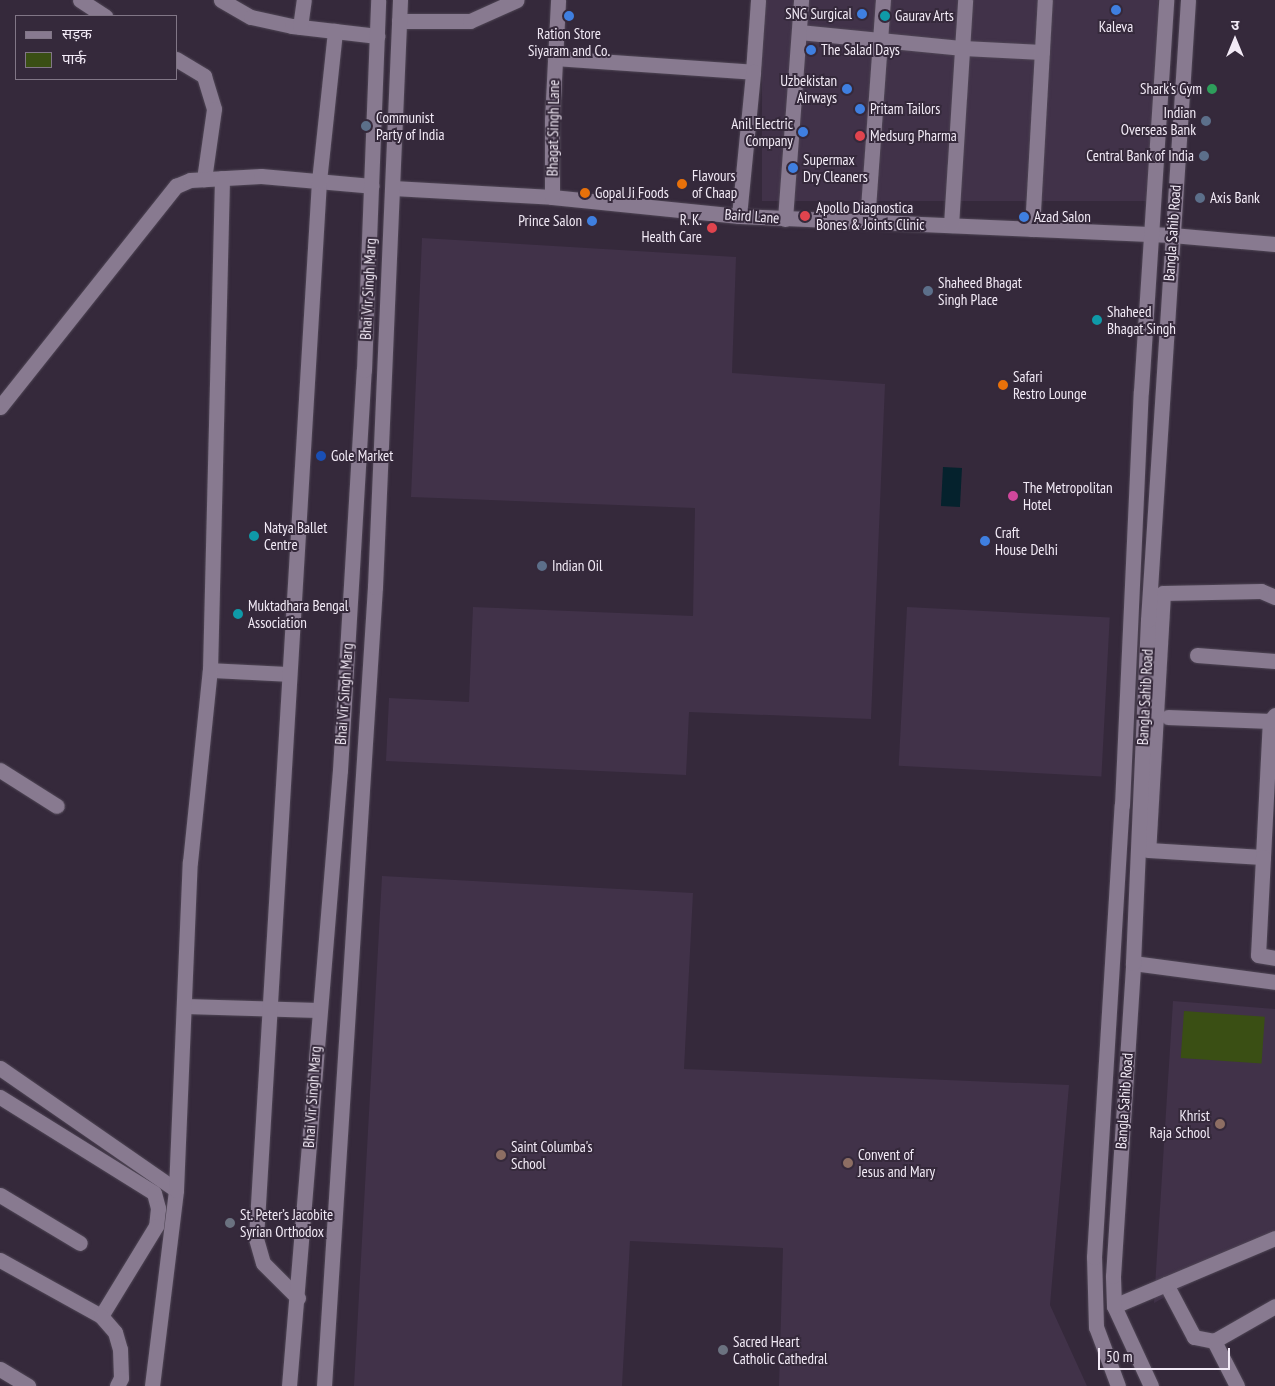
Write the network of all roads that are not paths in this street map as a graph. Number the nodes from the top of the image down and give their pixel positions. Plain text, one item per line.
1 (80, 0) edge
2 (222, 0) edge
3 (304, 0) edge
4 (378, 0) edge
5 (400, 0) edge
6 (517, 0) edge
7 (558, 0) edge
8 (758, 0) edge
9 (801, 0) edge
10 (883, 0) edge
11 (965, 0) edge
12 (1045, 0) edge
13 (1166, 0) edge
14 (1188, 0) edge
15 (103, 15) edge
16 (399, 21) junction
17 (300, 27) junction
18 (335, 31) junction
19 (799, 32) junction
20 (377, 36) junction
21 (881, 41) junction
22 (963, 48) junction
23 (1042, 52) junction
24 (555, 58) junction
25 (178, 60) edge
26 (753, 72) junction
27 (222, 178) junction
28 (204, 179) junction
29 (318, 181) junction
30 (372, 186) junction
31 (393, 188) junction
32 (552, 197) junction
33 (739, 216) junction
34 (785, 218) junction
35 (867, 222) junction
36 (951, 225) junction
37 (1032, 229) junction
38 (1151, 234) junction
39 (1172, 235) junction
40 (1275, 244) edge
41 (0, 407) edge
42 (1275, 597) edge
43 (1197, 655) dead end
44 (1275, 661) edge
45 (210, 670) junction
46 (290, 674) junction
47 (1168, 717) dead end
48 (1272, 718) edge
49 (0, 770) edge
50 (57, 806) dead end
51 (1263, 857) junction
52 (1275, 958) edge
53 (1133, 963) junction
54 (1275, 982) edge
55 (184, 1006) junction
56 (269, 1008) junction
57 (319, 1010) junction
58 (0, 1068) edge
59 (0, 1096) edge
60 (176, 1190) junction
61 (1, 1198) edge
62 (80, 1244) dead end
63 (1273, 1244) edge
64 (0, 1260) edge
65 (1166, 1284) junction
66 (298, 1298) junction
67 (1114, 1306) junction
68 (1275, 1306) edge
69 (101, 1316) junction
70 (1214, 1341) junction
71 (0, 1369) edge
72 (28, 1386) edge
73 (117, 1386) edge
74 (152, 1386) edge
75 (289, 1386) edge
76 (324, 1386) edge
77 (1118, 1386) edge
78 (1151, 1386) edge
79 (1237, 1386) edge

1 - 15 street
2 - 17 street
3 - 17 street
4 - 20 street, Bhai Vir Singh Marg
5 - 16 street, Bhai Vir Singh Marg
6 - 16 street
7 - 24 street, Bhagat Singh Lane
8 - 26 street
9 - 19 street
10 - 21 street
11 - 22 street
12 - 23 street
13 - 38 street, Bangla Sahib Road
14 - 39 street, Bangla Sahib Road
16 - 31 street, Bhai Vir Singh Marg
17 - 18 street
18 - 20 street
18 - 29 street
19 - 21 street
19 - 34 street
20 - 30 street, Bhai Vir Singh Marg
21 - 22 street
21 - 35 street
22 - 23 street
22 - 36 street
23 - 37 street
24 - 26 street
24 - 32 street, Bhagat Singh Lane
25 - 28 street
26 - 33 street
27 - 28 street
27 - 29 street
27 - 45 street
28 - 41 street
29 - 30 street
29 - 46 street
30 - 57 street, Bhai Vir Singh Marg
31 - 32 street, Baird Lane
31 - 76 street, Bhai Vir Singh Marg
32 - 33 street, Baird Lane
33 - 34 street, Baird Lane
34 - 35 street, Baird Lane
35 - 36 street, Baird Lane
36 - 37 street, Baird Lane
37 - 38 street, Baird Lane
38 - 39 street, Baird Lane
38 - 77 street, Bangla Sahib Road
39 - 40 street, Baird Lane
39 - 53 street, Bangla Sahib Road
42 - 51 street
43 - 44 street
45 - 46 street
45 - 55 street
46 - 56 street
47 - 48 street
48 - 51 street
49 - 50 street
51 - 52 street
53 - 54 street
53 - 67 street, Bangla Sahib Road
55 - 56 street
55 - 60 street
56 - 57 street
56 - 66 street
57 - 66 street, Bhai Vir Singh Marg
58 - 60 street
59 - 69 street
60 - 74 street
61 - 62 street
63 - 65 street
64 - 69 street
65 - 67 street
65 - 70 street
66 - 75 street, Bhai Vir Singh Marg
67 - 78 street, Bangla Sahib Road
68 - 70 street
69 - 73 street
70 - 79 street
71 - 72 street

